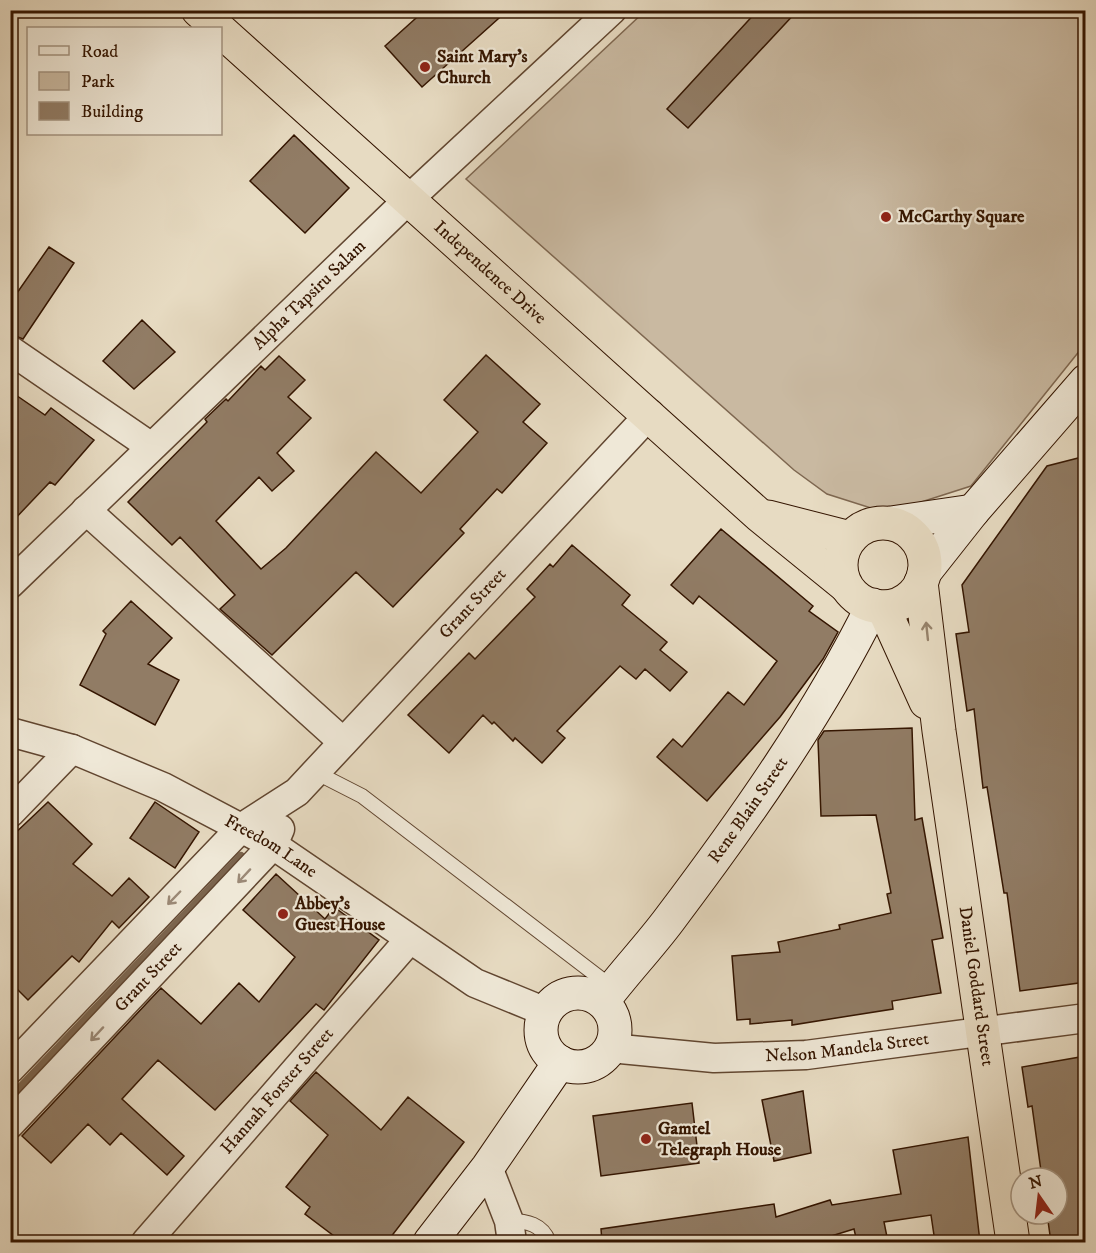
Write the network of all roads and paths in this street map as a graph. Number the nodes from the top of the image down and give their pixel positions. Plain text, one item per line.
1 (198, 10) edge
2 (612, 10) edge
3 (217, 27) edge
4 (222, 32) edge
5 (410, 198) junction
6 (10, 350) edge
7 (1086, 381) edge
8 (650, 414) junction
9 (150, 446) junction
10 (86, 510) junction
11 (973, 512) junction
12 (760, 516) junction
13 (891, 523) junction
14 (850, 538) junction
15 (923, 578) junction
16 (10, 584) edge
17 (846, 586) junction
18 (878, 606) junction
19 (939, 731) junction
20 (10, 732) edge
21 (343, 742) junction
22 (72, 749) junction
23 (306, 782) junction
24 (10, 813) edge
25 (241, 828) junction
26 (273, 845) junction
27 (409, 940) junction
28 (608, 995) junction
29 (546, 1012) junction
30 (1086, 1018) edge
31 (981, 1031) junction
32 (610, 1048) junction
33 (560, 1062) junction
34 (10, 1069) edge
35 (10, 1124) edge
36 (488, 1167) junction
37 (510, 1232) edge
38 (146, 1242) edge
39 (430, 1242) edge
40 (549, 1242) edge
41 (1012, 1242) edge

1 - 3 highway, Independence Drive
2 - 5 street, Alpha Tapsiru Salam
4 - 5 highway, Independence Drive
5 - 8 highway, Independence Drive
5 - 9 street, Alpha Tapsiru Salam
6 - 9 street
7 - 11 street
8 - 12 highway, Independence Drive
8 - 21 street, Grant Street
9 - 10 street, Alpha Tapsiru Salam
10 - 16 street, Alpha Tapsiru Salam
10 - 21 street
11 - 13 street
11 - 15 street
12 - 14 highway
12 - 17 highway, Independence Drive
13 - 14 highway
13 - 15 highway
14 - 17 highway
15 - 18 highway
19 -> 15 highway, Daniel Goddard Street
17 - 18 highway
18 - 19 highway, Daniel Goddard Street
18 - 28 street, Rene Blain Street
19 - 31 highway, Daniel Goddard Street
20 - 22 street, Freedom Lane
21 - 23 street, Grant Street
22 - 24 street
22 - 25 street, Freedom Lane
23 - 25 street, Grant Street
23 - 26 street, Grant Street
23 - 28 lane
25 - 26 street, Freedom Lane
25 -> 34 street, Grant Street
26 - 27 street, Freedom Lane
26 -> 35 street, Grant Street
27 - 29 street, Freedom Lane
27 - 38 street, Hannah Forster Street
28 - 29 street
28 - 32 street
29 - 33 street
30 - 31 street, Nelson Mandela Street
31 - 32 street, Nelson Mandela Street
31 - 41 highway, Daniel Goddard Street
32 - 33 street
33 - 36 street
36 - 37 street
36 - 39 street
37 - 40 lane

